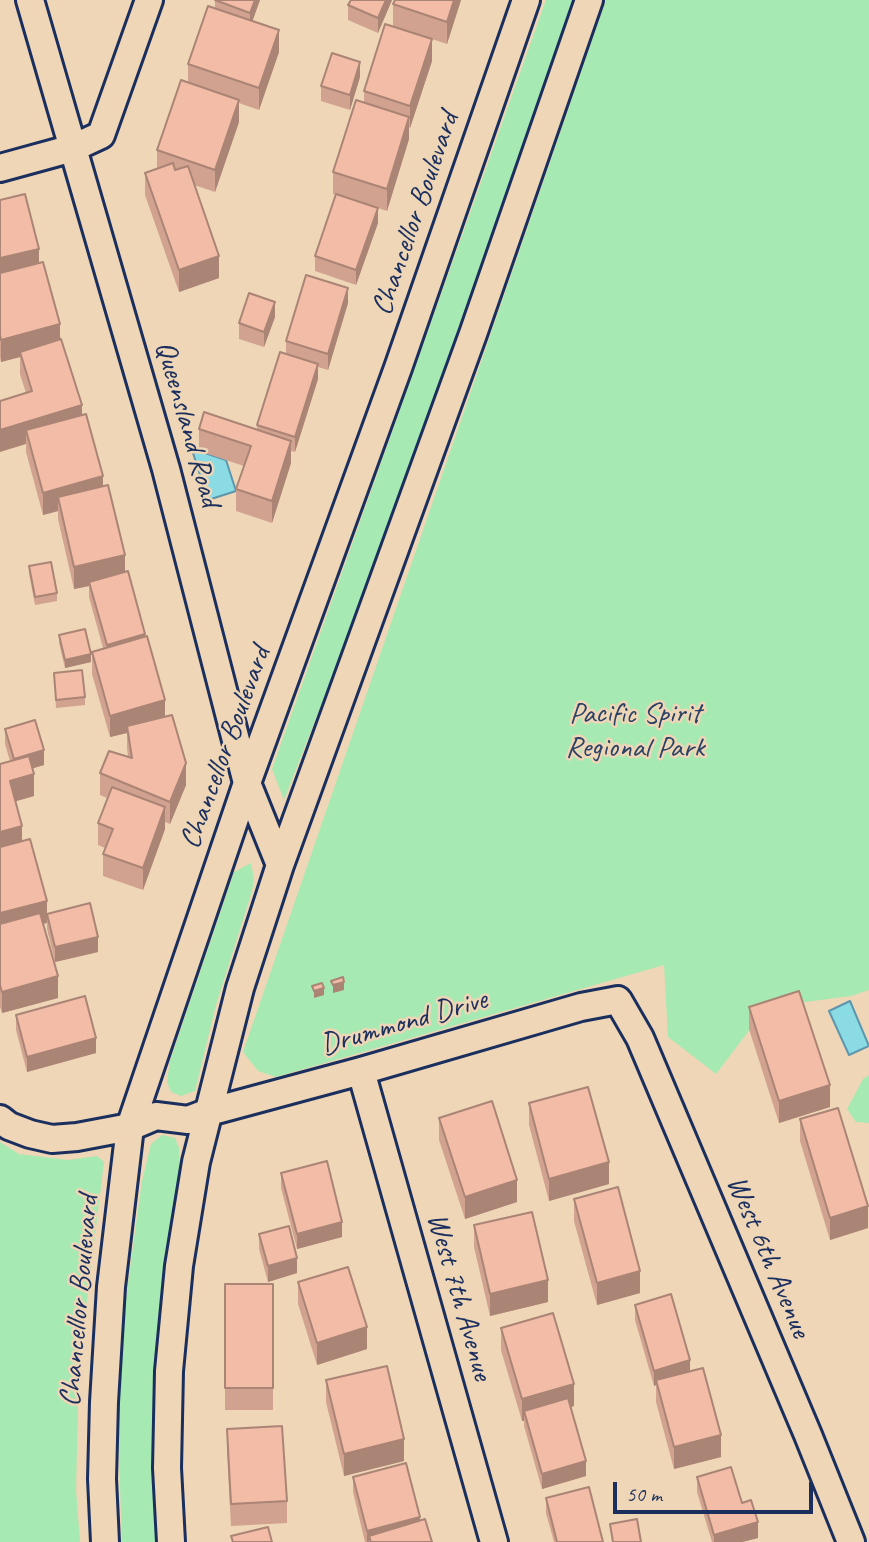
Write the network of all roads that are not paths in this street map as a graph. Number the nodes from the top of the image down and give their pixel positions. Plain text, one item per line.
1 (30, 0) edge
2 (149, 0) edge
3 (526, 0) edge
4 (589, 0) edge
5 (73, 148) junction
6 (0, 167) edge
7 (247, 783) junction
8 (280, 865) junction
9 (618, 1000) joint
10 (360, 1071) junction
11 (209, 1112) junction
12 (0, 1119) edge
13 (130, 1127) junction
14 (105, 1542) edge
15 (171, 1542) edge
16 (494, 1542) edge
17 (851, 1542) edge

1 - 5 street, Queensland Road
2 - 5 street
3 - 7 street, Chancellor Boulevard
4 - 8 street
5 - 6 street
5 - 7 street, Queensland Road
7 - 8 street, Queensland Road
7 - 13 street, Chancellor Boulevard
8 - 11 street
9 - 10 street, Drummond Drive
9 - 17 street, West 6th Avenue
10 - 11 street, Drummond Drive
10 - 16 street, West 7th Avenue
11 - 13 street, Drummond Drive
11 - 15 street
12 - 13 street, Drummond Drive
13 - 14 street, Chancellor Boulevard

